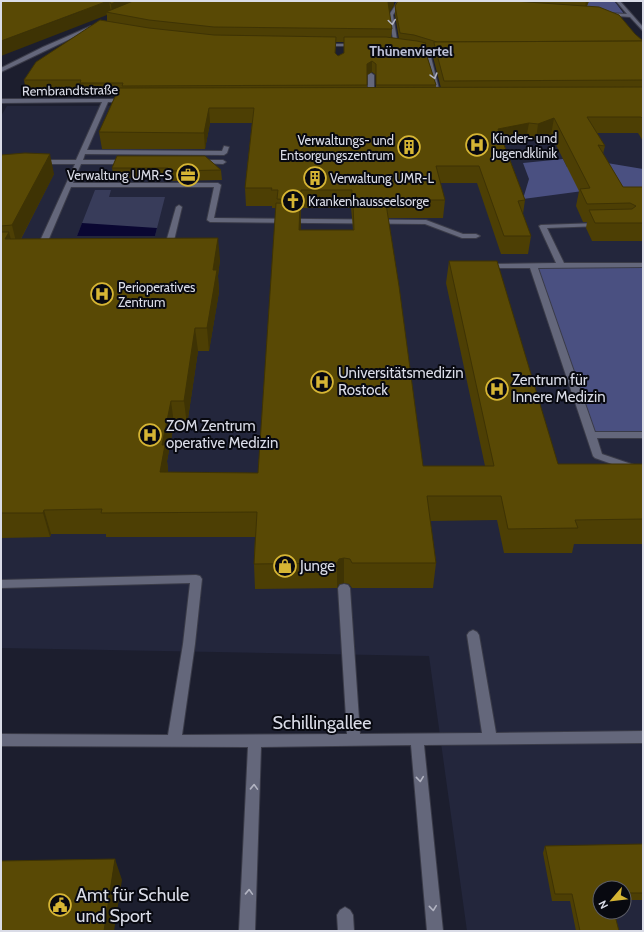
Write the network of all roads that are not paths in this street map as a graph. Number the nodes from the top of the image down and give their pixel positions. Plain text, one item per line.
1 (400, 1) edge
2 (618, 1) edge
3 (605, 14) edge
4 (631, 16) junction
5 (99, 26) edge
6 (643, 30) edge
7 (317, 45) edge
8 (340, 45) junction
9 (360, 45) edge
10 (389, 45) edge
11 (402, 46) junction
12 (340, 51) dead end
13 (430, 52) junction
14 (450, 54) edge
15 (1, 70) edge
16 (371, 75) edge
17 (106, 100) junction
18 (130, 100) edge
19 (363, 100) edge
20 (371, 100) junction
21 (378, 100) edge
22 (433, 100) edge
23 (440, 100) junction
24 (448, 100) edge
25 (1, 102) edge
26 (226, 147) dead end
27 (82, 152) junction
28 (32, 162) edge
29 (79, 162) junction
30 (136, 162) edge
31 (189, 162) edge
32 (223, 162) dead end
33 (69, 185) junction
34 (179, 207) dead end
35 (604, 224) edge
36 (476, 236) dead end
37 (168, 249) edge
38 (41, 250) edge
39 (533, 265) junction
40 (560, 265) junction
41 (643, 265) edge
42 (478, 266) edge
43 (591, 435) junction
44 (643, 435) edge
45 (643, 472) edge
46 (1, 584) edge
47 (344, 588) dead end
48 (473, 635) dead end
49 (643, 737) edge
50 (490, 739) junction
51 (1, 740) edge
52 (417, 740) junction
53 (174, 741) junction
54 (255, 741) junction
55 (354, 741) junction
56 (345, 915) dead end
57 (247, 931) edge
58 (346, 931) edge
59 (435, 931) edge

1 -> 11 street
2 - 4 street
3 - 4 street
4 - 6 street
5 - 15 street
7 - 8 street
8 - 9 street
8 - 12 street
10 - 11 street
11 - 13 street
13 - 14 street
13 -> 23 street
16 - 20 street
17 - 18 street, Rembrandtstraße
17 - 25 street, Rembrandtstraße
17 - 27 street
19 - 20 street
20 - 21 street
22 - 23 street
23 - 24 street
26 - 27 street
27 - 29 street
28 - 29 street
29 - 30 street
29 - 33 street
31 - 32 street
33 - 36 street
33 - 38 street
34 - 37 street
35 - 40 street
39 - 40 street
39 - 42 street
39 - 43 street
40 - 41 street
43 - 44 street
43 - 45 street
46 - 53 street
47 - 55 street
48 - 50 street
49 - 50 street, Schillingallee
50 - 52 street, Schillingallee
51 - 53 street, Schillingallee
52 - 55 street, Schillingallee
52 -> 59 street
53 - 54 street, Schillingallee
54 - 55 street, Schillingallee
57 -> 54 street
56 - 58 street

